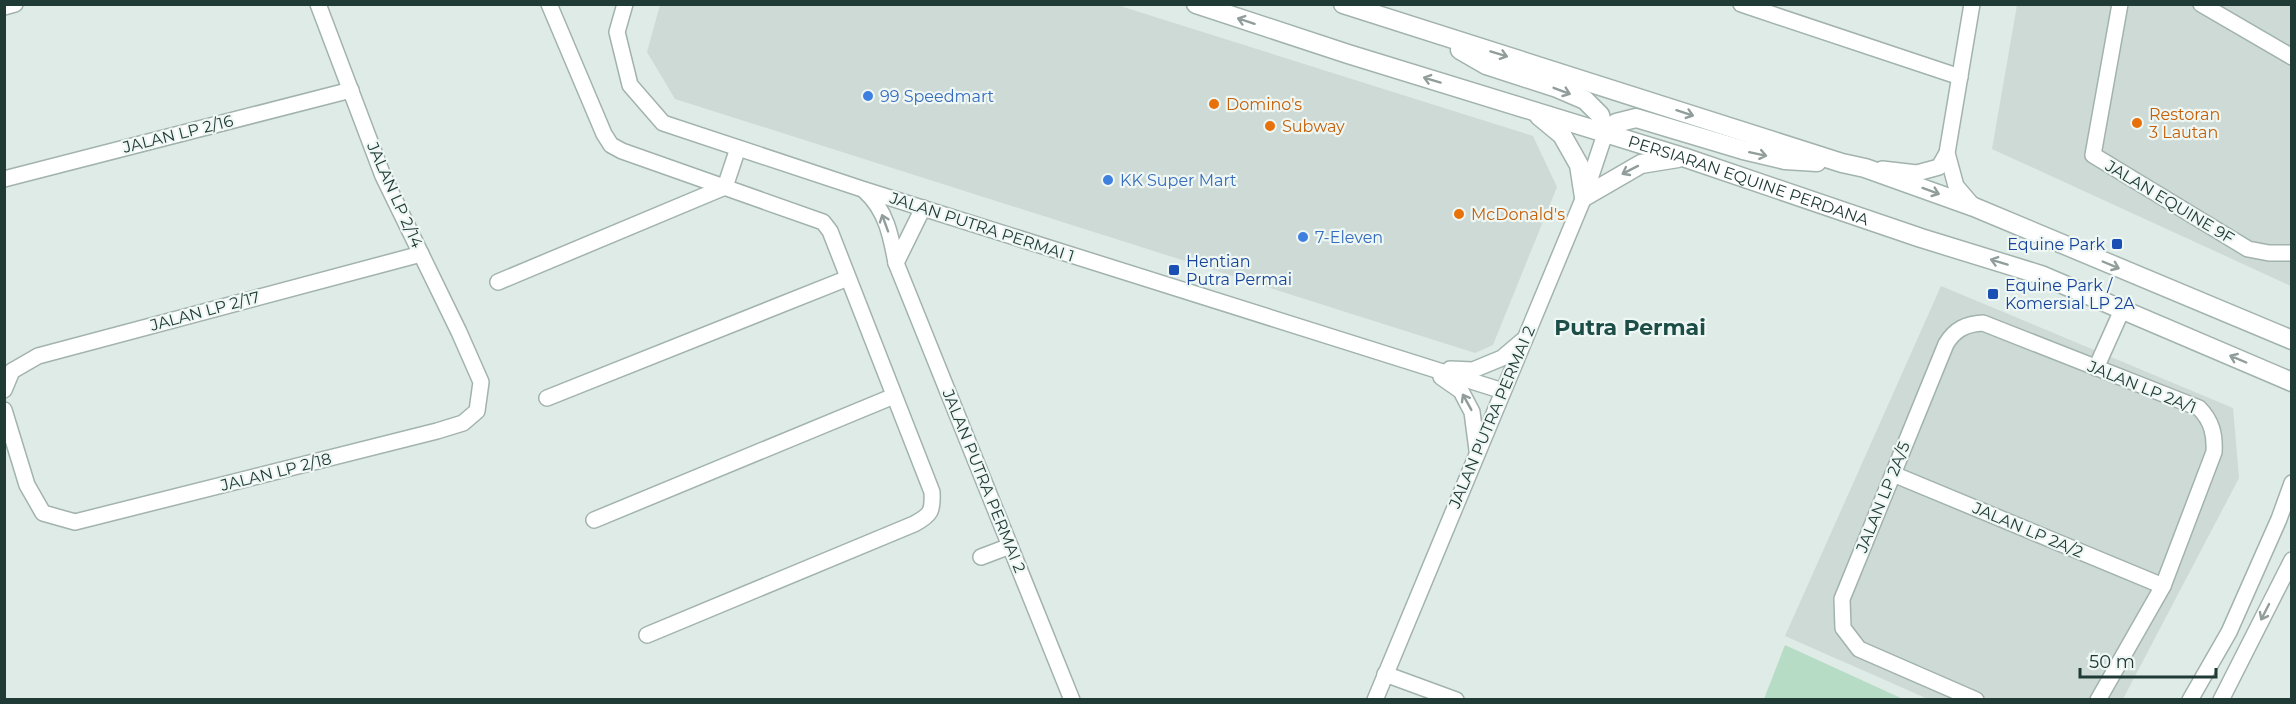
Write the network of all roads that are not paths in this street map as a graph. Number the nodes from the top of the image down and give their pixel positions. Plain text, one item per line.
1 (15, 4) edge
2 (318, 4) edge
3 (549, 4) edge
4 (626, 4) edge
5 (1196, 4) edge
6 (1343, 4) edge
7 (1362, 4) edge
8 (1741, 4) edge
9 (1972, 4) edge
10 (2120, 4) edge
11 (2201, 4) edge
12 (4, 7) edge
13 (1378, 16) junction
14 (1432, 34) junction
15 (2292, 57) edge
16 (1960, 77) junction
17 (351, 90) junction
18 (1528, 108) junction
19 (1605, 134) junction
20 (738, 148) junction
21 (1947, 153) junction
22 (1683, 158) junction
23 (1842, 163) junction
24 (1864, 168) junction
25 (4, 179) edge
26 (725, 187) junction
27 (862, 189) junction
28 (1584, 197) junction
29 (1974, 207) junction
30 (923, 208) junction
31 (2292, 253) edge
32 (421, 254) junction
33 (896, 263) junction
34 (848, 278) junction
35 (498, 282) dead end
36 (2122, 310) junction
37 (1524, 340) junction
38 (2292, 340) edge
39 (1946, 344) joint
40 (1429, 368) junction
41 (2096, 368) junction
42 (481, 382) joint
43 (2292, 382) edge
44 (4, 390) edge
45 (1503, 391) junction
46 (894, 396) junction
47 (547, 398) dead end
48 (4, 410) edge
49 (1477, 453) junction
50 (1893, 474) junction
51 (2292, 483) edge
52 (594, 520) dead end
53 (1010, 546) junction
54 (981, 557) dead end
55 (2292, 560) edge
56 (2163, 586) junction
57 (647, 635) dead end
58 (1385, 674) junction
59 (1966, 698) edge
60 (1072, 699) edge
61 (1375, 699) edge
62 (1456, 699) edge
63 (2098, 699) edge
64 (2190, 699) edge
65 (2221, 699) edge

1 - 12 street
2 - 17 street, JALAN LP 2/14
3 - 26 street
4 - 20 street, JALAN PUTRA PERMAI 1
18 -> 5 street, PERSIARAN EQUINE PERDANA
6 - 13 street
7 - 13 street
8 - 16 street
9 - 16 street
10 - 31 street, JALAN EQUINE 9F
11 - 15 street
13 - 14 street
14 -> 19 street
14 -> 23 street
16 - 21 street
17 - 25 street, JALAN LP 2/16
17 - 32 street, JALAN LP 2/14
18 - 19 street, PERSIARAN EQUINE PERDANA
18 - 28 street
19 - 22 street, PERSIARAN EQUINE PERDANA
19 -> 23 street
19 - 28 street, JALAN PUTRA PERMAI 2
20 - 26 street
20 - 27 street, JALAN PUTRA PERMAI 1
21 - 24 street
21 - 29 street
22 -> 28 street
36 -> 22 street, PERSIARAN EQUINE PERDANA
23 - 24 street
24 -> 29 street
26 - 34 street
26 - 35 street
27 - 30 street, JALAN PUTRA PERMAI 1
33 -> 27 street, JALAN PUTRA PERMAI 2
28 - 37 street, JALAN PUTRA PERMAI 2
29 -> 38 street
30 - 33 street
30 - 40 street, JALAN PUTRA PERMAI 1
32 - 42 street, JALAN LP 2/14
32 - 44 street, JALAN LP 2/17
33 - 53 street, JALAN PUTRA PERMAI 2
34 - 46 street
34 - 47 street
36 - 41 street
43 -> 36 street, PERSIARAN EQUINE PERDANA
37 - 40 street, JALAN PUTRA PERMAI 1
37 - 45 street, JALAN PUTRA PERMAI 2
39 - 41 street, JALAN LP 2A/1
39 - 50 street, JALAN LP 2A/5
40 - 45 street, JALAN PUTRA PERMAI 1
49 -> 40 street, JALAN PUTRA PERMAI 1
41 - 56 street, JALAN LP 2A/1
42 - 48 street, JALAN LP 2/18
45 - 49 street, JALAN PUTRA PERMAI 2
46 - 52 street
46 - 57 street
49 - 58 street, JALAN PUTRA PERMAI 2
50 - 56 street, JALAN LP 2A/2
50 - 59 street, JALAN LP 2A/5
51 - 64 street
53 - 54 street
53 - 60 street, JALAN PUTRA PERMAI 2
55 -> 65 street
56 - 63 street, JALAN LP 2A/1
58 - 61 street, JALAN PUTRA PERMAI 2
58 - 62 street

